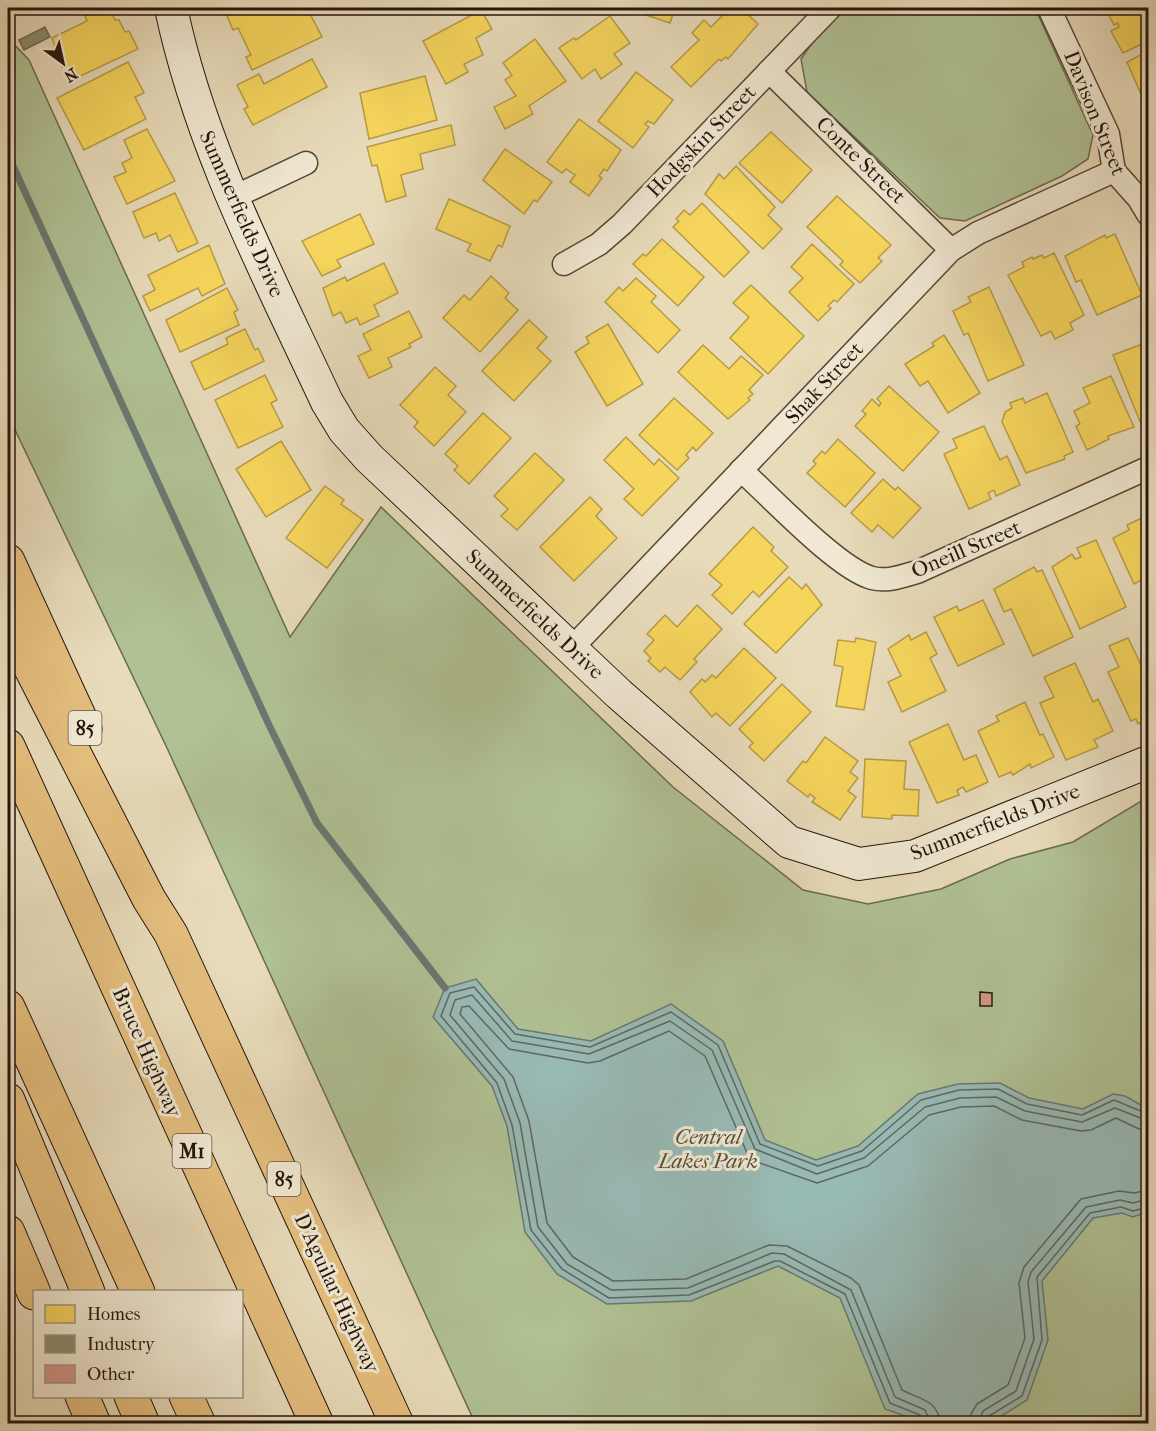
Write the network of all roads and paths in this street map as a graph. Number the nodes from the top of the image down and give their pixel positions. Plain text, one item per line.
1 (171, 8) edge
2 (830, 8) edge
3 (1049, 8) edge
4 (769, 71) junction
5 (306, 163) dead end
6 (1114, 171) junction
7 (232, 198) junction
8 (1149, 214) edge
9 (951, 250) junction
10 (564, 264) dead end
11 (1149, 468) edge
12 (741, 470) junction
13 (8, 561) edge
14 (8, 624) edge
15 (572, 648) junction
16 (8, 746) edge
17 (1149, 762) edge
18 (171, 934) junction
19 (8, 1007) edge
20 (8, 1100) edge
21 (8, 1233) edge
22 (87, 1290) edge
23 (137, 1290) edge
24 (33, 1291) edge
25 (83, 1398) edge
26 (132, 1398) edge
27 (187, 1398) edge
28 (94, 1424) edge
29 (143, 1424) edge
30 (199, 1424) edge
31 (317, 1424) edge
32 (397, 1424) edge

1 - 7 street, Summerfields Drive
2 - 4 street, Hodgskin Street
3 - 6 street, Davison Street
4 - 9 street, Conte Street
4 - 10 street, Hodgskin Street
5 - 7 street
6 - 8 street, Davison Street
6 - 9 street, Shak Street
7 - 15 street, Summerfields Drive
9 - 12 street, Shak Street
11 - 12 street, Oneill Street
12 - 15 street, Shak Street
13 - 18 highway, 85
14 - 18 highway
15 - 17 street, Summerfields Drive
16 - 31 highway, Bruce Highway / M1
18 - 32 highway, D'Aguilar Highway / 85
19 - 23 highway
20 - 22 highway
21 - 24 highway
25 - 28 highway
26 - 29 highway
27 - 30 highway

